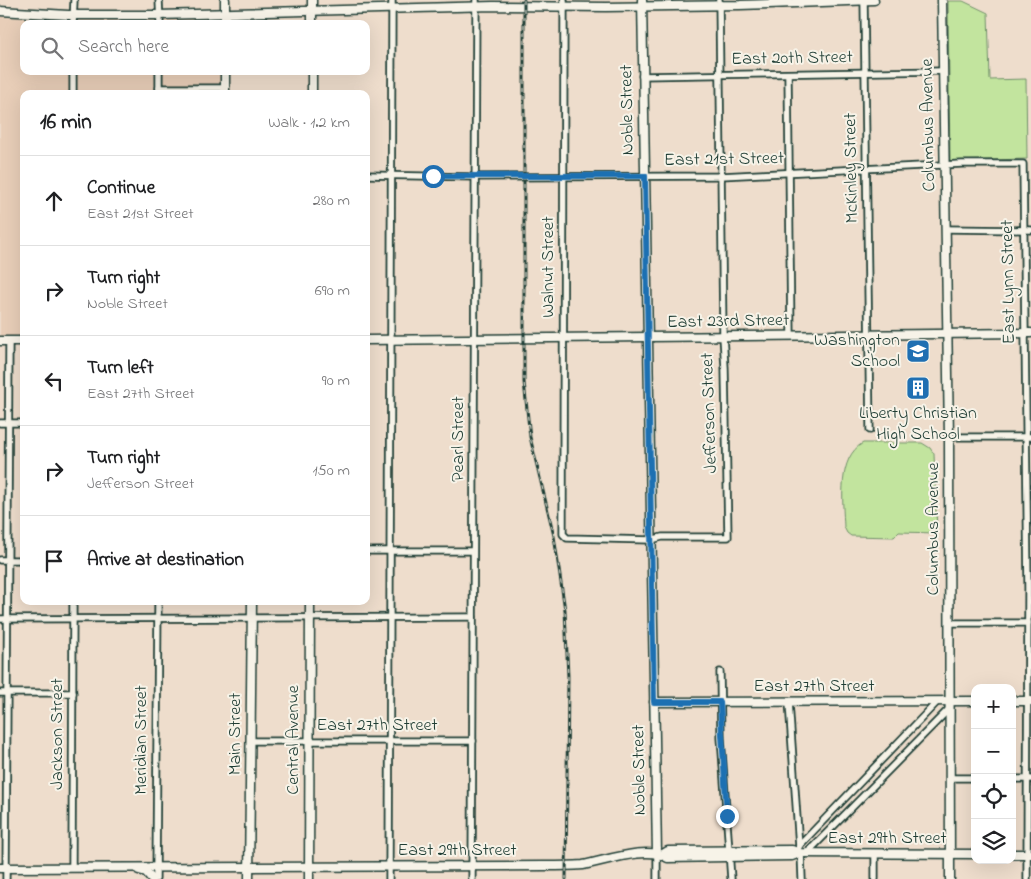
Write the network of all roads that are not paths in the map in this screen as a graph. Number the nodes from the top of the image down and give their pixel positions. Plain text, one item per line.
1 (74, 0) edge
2 (159, 0) edge
3 (225, 0) edge
4 (312, 0) edge
5 (392, 0) edge
6 (864, 0) edge
7 (874, 0) edge
8 (942, 0) edge
9 (719, 2) edge
10 (476, 3) edge
11 (564, 3) edge
12 (642, 3) edge
13 (392, 10) junction
14 (0, 11) edge
15 (312, 12) junction
16 (225, 14) junction
17 (160, 15) junction
18 (74, 20) edge
19 (160, 20) edge
20 (225, 20) edge
21 (312, 20) edge
22 (943, 71) junction
23 (865, 72) junction
24 (788, 74) junction
25 (73, 75) edge
26 (159, 75) edge
27 (225, 75) edge
28 (312, 75) edge
29 (719, 75) junction
30 (642, 76) junction
31 (73, 90) edge
32 (159, 90) edge
33 (225, 90) edge
34 (312, 90) edge
35 (1023, 164) joint
36 (945, 166) junction
37 (867, 170) junction
38 (789, 173) junction
39 (370, 175) edge
40 (392, 176) junction
41 (645, 176) junction
42 (721, 176) junction
43 (476, 177) junction
44 (564, 177) junction
45 (946, 229) junction
46 (1023, 230) junction
47 (1031, 230) edge
48 (1028, 333) edge
49 (948, 334) junction
50 (869, 335) junction
51 (723, 336) junction
52 (791, 336) junction
53 (563, 338) junction
54 (647, 338) junction
55 (370, 340) edge
56 (392, 340) junction
57 (474, 340) junction
58 (0, 341) edge
59 (9, 341) junction
60 (20, 341) edge
61 (9, 423) junction
62 (20, 423) edge
63 (0, 424) edge
64 (870, 430) dead end
65 (949, 437) junction
66 (1029, 437) edge
67 (651, 540) junction
68 (370, 551) edge
69 (473, 551) junction
70 (391, 552) junction
71 (0, 560) edge
72 (8, 560) junction
73 (20, 560) edge
74 (74, 605) edge
75 (158, 605) edge
76 (252, 605) edge
77 (310, 605) edge
78 (390, 617) junction
79 (474, 617) junction
80 (8, 618) junction
81 (73, 618) junction
82 (158, 618) junction
83 (252, 618) junction
84 (310, 618) junction
85 (0, 619) edge
86 (949, 623) junction
87 (1028, 623) junction
88 (1029, 655) edge
89 (720, 672) dead end
90 (0, 693) edge
91 (7, 693) junction
92 (73, 693) junction
93 (1016, 701) edge
94 (1029, 701) edge
95 (654, 702) junction
96 (720, 702) junction
97 (790, 702) junction
98 (938, 702) junction
99 (971, 702) edge
100 (949, 705) junction
101 (252, 740) junction
102 (309, 741) junction
103 (390, 741) junction
104 (473, 741) junction
105 (950, 778) junction
106 (971, 778) edge
107 (1016, 778) edge
108 (1029, 779) edge
109 (802, 852) junction
110 (660, 854) junction
111 (730, 854) junction
112 (950, 854) junction
113 (971, 854) edge
114 (1016, 854) edge
115 (1029, 854) edge
116 (875, 855) junction
117 (250, 866) junction
118 (389, 866) junction
119 (472, 866) junction
120 (72, 867) junction
121 (122, 867) junction
122 (156, 867) junction
123 (309, 867) junction
124 (3, 868) edge
125 (6, 879) edge
126 (152, 879) edge
127 (156, 879) edge
128 (249, 879) edge
129 (309, 879) edge
130 (389, 879) edge
131 (472, 879) edge
132 (658, 879) edge
133 (731, 879) edge
134 (802, 879) edge
135 (875, 879) edge
136 (950, 879) edge
137 (1027, 879) edge

1 - 18 street
2 - 17 street
3 - 16 street
4 - 15 street
5 - 13 street
6 - 7 street
6 - 9 street
6 - 23 street, McKinley Street
8 - 22 street, Columbus Avenue
9 - 12 street
9 - 29 street, Jefferson Street
10 - 11 street
10 - 13 street
10 - 43 street, Pearl Street
11 - 12 street
11 - 44 street, Walnut Street
12 - 30 street, Noble Street
13 - 15 street
13 - 40 street
14 - 18 street
15 - 16 street
15 - 21 street
16 - 17 street
16 - 20 street
17 - 18 street
17 - 19 street
22 - 23 street, East 20th Street
22 - 36 street, Columbus Avenue
23 - 24 street, East 20th Street
23 - 37 street, McKinley Street
24 - 29 street, East 20th Street
24 - 38 street
25 - 31 street
26 - 32 street
27 - 33 street
28 - 34 street
29 - 30 street, East 20th Street
29 - 42 street, Jefferson Street
30 - 41 street, Noble Street
35 - 36 street, East 21st Street
35 - 46 street, East Lynn Street
36 - 37 street, East 21st Street
36 - 45 street, Columbus Avenue
37 - 38 street, East 21st Street
37 - 50 street, McKinley Street
38 - 42 street, East 21st Street
38 - 52 street
39 - 40 street, East 21st Street
40 - 43 street, East 21st Street
40 - 56 street
41 - 42 street, East 21st Street
41 - 44 street, East 21st Street
41 - 54 street, Noble Street
42 - 51 street, Jefferson Street
43 - 44 street, East 21st Street
43 - 57 street, Pearl Street
44 - 53 street, Walnut Street
45 - 46 street
45 - 49 street, Columbus Avenue
46 - 47 street
46 - 48 street, East Lynn Street
48 - 49 street, East 23rd Street
48 - 66 street, East Lynn Street
49 - 50 street, East 23rd Street
49 - 65 street, Columbus Avenue
50 - 52 street, East 23rd Street
50 - 64 street, McKinley Street
51 - 52 street, East 23rd Street
51 - 54 street, East 23rd Street
51 - 67 street, Jefferson Street
53 - 54 street, East 23rd Street
53 - 57 street, East 23rd Street
53 - 67 street, Walnut Street
54 - 67 street, Noble Street
55 - 56 street, East 23rd Street
56 - 57 street, East 23rd Street
56 - 70 street
57 - 69 street, Pearl Street
58 - 59 street
59 - 60 street
59 - 61 street
61 - 62 street
61 - 63 street
61 - 72 street
65 - 66 street
65 - 86 street, Columbus Avenue
66 - 87 street, East Lynn Street
67 - 95 street, Noble Street
68 - 70 street
69 - 70 street
69 - 79 street, Pearl Street
70 - 78 street
71 - 72 street
72 - 73 street
72 - 80 street
74 - 81 street, Jackson Street
75 - 82 street, Meridian Street
76 - 83 street, Main Street
77 - 84 street, Central Avenue
78 - 79 street
78 - 84 street
78 - 103 street
79 - 104 street, Pearl Street
80 - 81 street
80 - 85 street
80 - 91 street
81 - 82 street
81 - 92 street, Jackson Street
82 - 83 street
82 - 122 street, Meridian Street
83 - 84 street
83 - 101 street, Main Street
84 - 102 street, Central Avenue
86 - 87 street
86 - 100 street, Columbus Avenue
87 - 88 street, East Lynn Street
88 - 94 street, East Lynn Street
89 - 96 street
90 - 91 street
91 - 92 street
91 - 124 street
92 - 120 street, Jackson Street
93 - 94 street
94 - 108 street, East Lynn Street
95 - 96 street, East 27th Street
95 - 110 street, Noble Street
96 - 97 street, East 27th Street
96 - 111 street
97 - 98 street, East 27th Street
97 - 109 street
98 - 100 street, East 27th Street
98 - 109 street
99 - 100 street, East 27th Street
100 - 105 street, Columbus Avenue
100 - 109 street
101 - 102 street, East 27th Street
101 - 117 street, Main Street
102 - 103 street, East 27th Street
102 - 123 street, Central Avenue
103 - 104 street, East 27th Street
103 - 118 street
104 - 119 street, Pearl Street
105 - 106 street
105 - 112 street, Columbus Avenue
107 - 108 street
108 - 115 street, East Lynn Street
109 - 111 street, East 29th Street
109 - 116 street, East 29th Street
109 - 134 street
110 - 111 street, East 29th Street
110 - 119 street, East 29th Street
110 - 132 street, Noble Street
111 - 133 street
112 - 113 street, East 29th Street
112 - 116 street, East 29th Street
112 - 136 street, Columbus Avenue
114 - 115 street
115 - 137 street, East Lynn Street
116 - 135 street
117 - 122 street, East 29th Street
117 - 123 street, East 29th Street
117 - 128 street, Main Street
118 - 119 street, East 29th Street
118 - 123 street, East 29th Street
118 - 130 street
119 - 131 street, Pearl Street
120 - 121 street
120 - 124 street
121 - 122 street, East 29th Street
121 - 126 street
122 - 127 street, Meridian Street
123 - 129 street, Central Avenue
124 - 125 street

